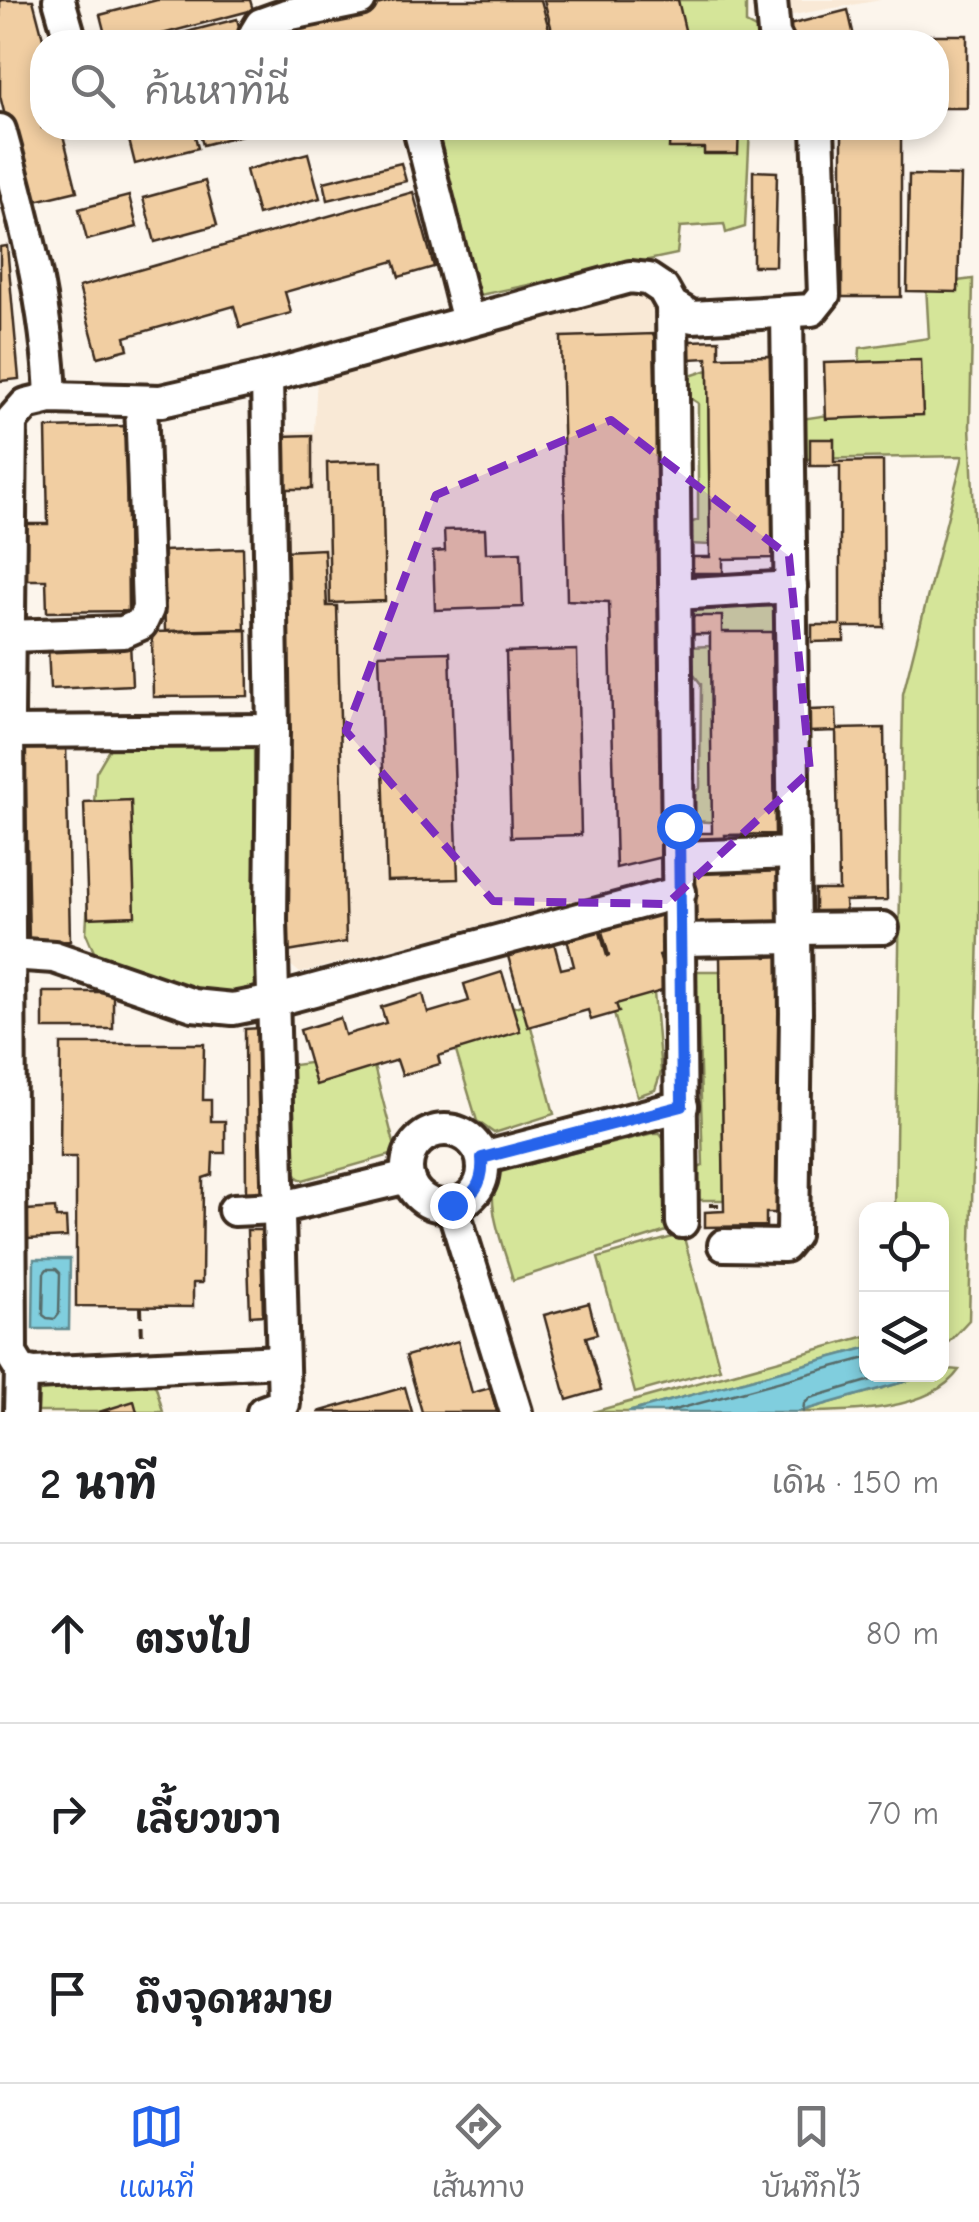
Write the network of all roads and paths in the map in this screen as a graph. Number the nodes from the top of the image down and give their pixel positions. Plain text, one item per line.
1 (59, 0) edge
2 (360, 0) edge
3 (771, 0) edge
4 (68, 30) edge
5 (257, 30) edge
6 (774, 30) edge
7 (0, 130) edge
8 (422, 140) edge
9 (818, 140) edge
10 (9, 200) edge
11 (672, 306) junction
12 (787, 312) junction
13 (468, 321) junction
14 (267, 377) junction
15 (50, 398) junction
16 (141, 402) junction
17 (791, 587) junction
18 (676, 594) junction
19 (9, 636) junction
20 (272, 730) junction
21 (8, 732) junction
22 (794, 853) junction
23 (680, 857) junction
24 (680, 892) junction
25 (882, 928) dead end
26 (795, 933) junction
27 (680, 940) junction
28 (10, 954) junction
29 (273, 1001) junction
30 (682, 1106) junction
31 (482, 1158) junction
32 (408, 1177) junction
33 (452, 1205) junction
34 (278, 1208) junction
35 (234, 1210) dead end
36 (682, 1222) dead end
37 (724, 1245) dead end
38 (142, 1306) dead end
39 (282, 1361) junction
40 (142, 1368) junction
41 (22, 1370) junction
42 (20, 1412) edge
43 (263, 1412) edge
44 (516, 1412) edge

1 - 4 lane
2 - 5 lane
3 - 6 lane
7 - 10 lane
8 - 13 lane
9 - 12 lane
10 - 15 lane
11 - 12 lane
11 - 13 lane
11 - 18 lane
12 - 17 lane
13 - 14 lane
14 - 16 lane
14 - 20 lane
15 - 16 lane
15 - 19 lane
16 - 19 lane
17 - 18 lane
17 - 22 lane
18 - 23 lane
19 - 21 lane
20 - 21 lane
20 - 29 lane
21 - 28 lane
22 - 23 lane
22 - 26 lane
23 - 24 lane
24 - 27 lane
24 - 29 lane
25 - 26 lane
26 - 27 lane
26 - 37 lane
27 - 30 lane
28 - 29 lane
28 - 41 lane
29 - 34 lane
30 - 31 lane
30 - 36 lane
31 - 32 lane
31 - 33 lane
32 - 33 lane
32 - 34 lane
33 - 44 lane
34 - 35 lane
34 - 39 lane
38 - 40 path
39 - 40 lane
39 - 43 lane
40 - 41 lane
41 - 42 lane

